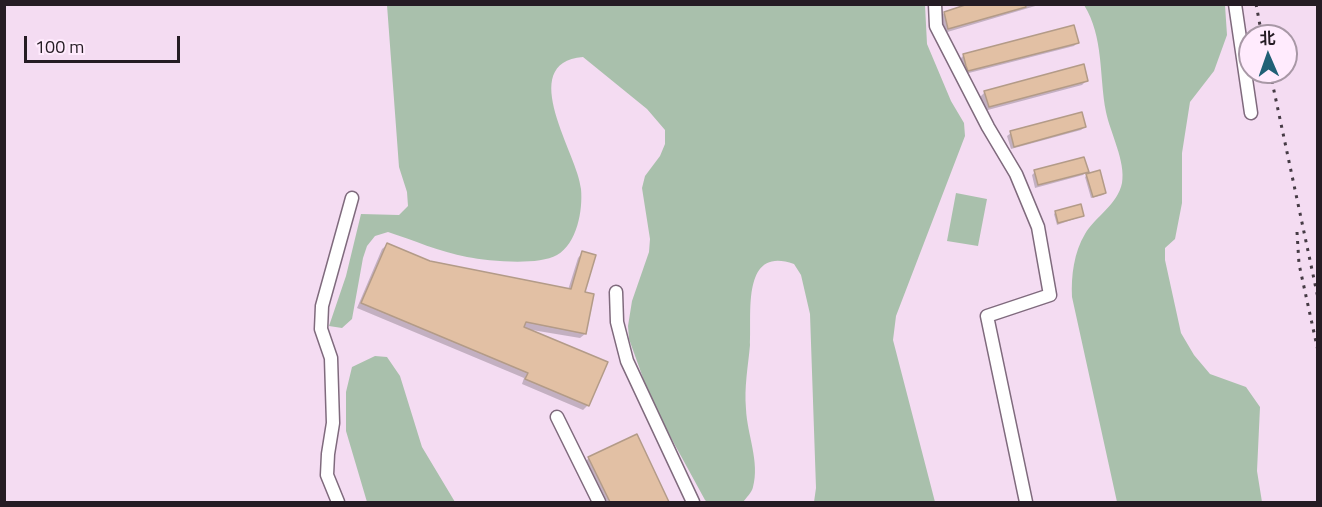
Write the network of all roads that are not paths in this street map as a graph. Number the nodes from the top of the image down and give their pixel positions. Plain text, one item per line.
1 (935, 4) edge
2 (1235, 4) edge
3 (1251, 113) dead end
4 (352, 198) dead end
5 (616, 292) dead end
6 (557, 417) dead end
7 (338, 502) edge
8 (599, 502) edge
9 (693, 502) edge
10 (1026, 502) edge

1 - 10 street
2 - 3 street
4 - 7 street
5 - 9 street
6 - 8 street

